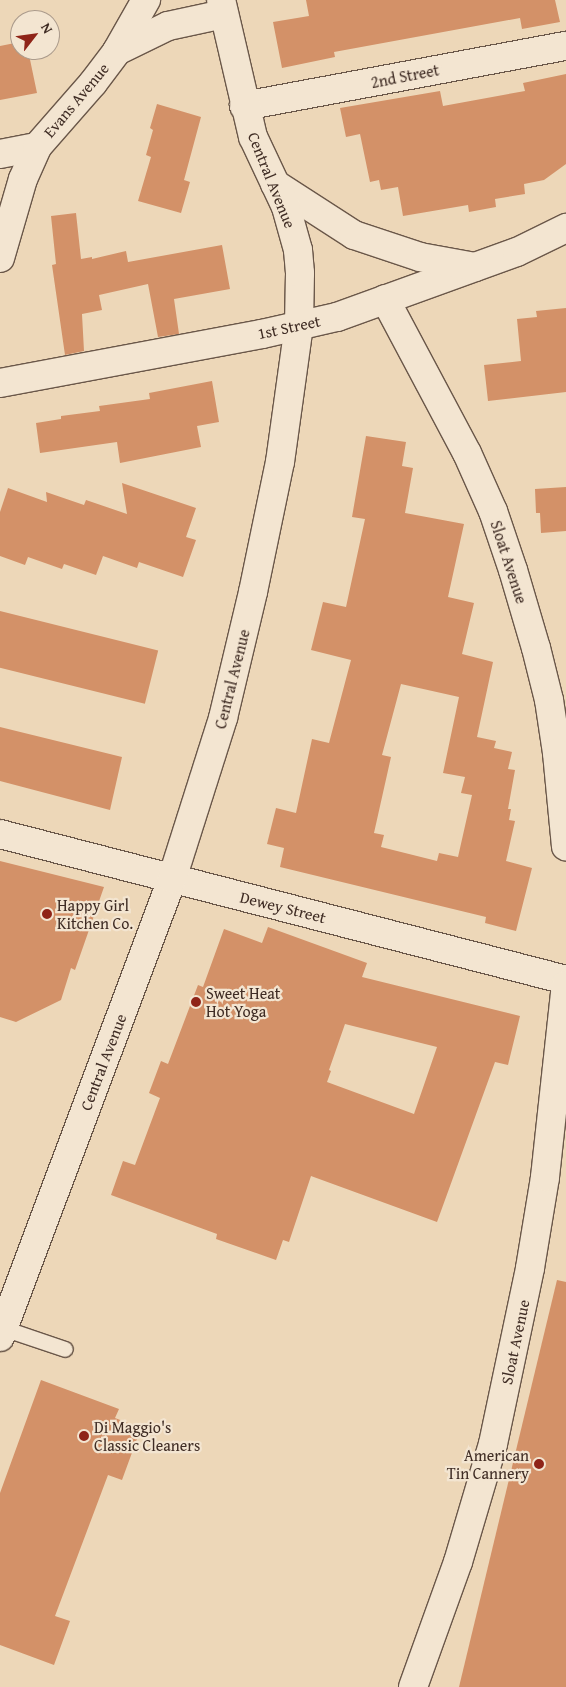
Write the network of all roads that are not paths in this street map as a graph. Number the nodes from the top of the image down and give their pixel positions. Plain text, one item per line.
1 (146, 0) edge
2 (222, 7) edge
3 (566, 46) edge
4 (117, 51) junction
5 (244, 106) junction
6 (37, 147) junction
7 (0, 154) edge
8 (275, 184) junction
9 (566, 228) edge
10 (0, 258) edge
11 (475, 267) junction
12 (385, 299) junction
13 (299, 325) junction
14 (0, 383) edge
15 (0, 834) edge
16 (566, 847) edge
17 (172, 879) junction
18 (566, 980) edge
19 (566, 986) edge
20 (2, 1332) edge
21 (65, 1349) dead end
22 (413, 1687) edge

1 - 4 street
2 - 4 street, Evans Avenue
2 - 5 street, Central Avenue
3 - 5 street, 2nd Street
4 - 6 street, Evans Avenue
5 - 8 street, Central Avenue
6 - 7 street
6 - 10 street, Evans Avenue
8 - 11 street
8 - 13 street, Central Avenue
9 - 11 street, 1st Street
11 - 12 street, 1st Street
12 - 13 street, 1st Street
12 - 16 street, Sloat Avenue
13 - 14 street, 1st Street
13 - 17 street, Central Avenue
15 - 17 street, Dewey Street
17 - 18 street, Dewey Street
17 - 20 street, Central Avenue
19 - 22 street, Sloat Avenue
20 - 21 lane

